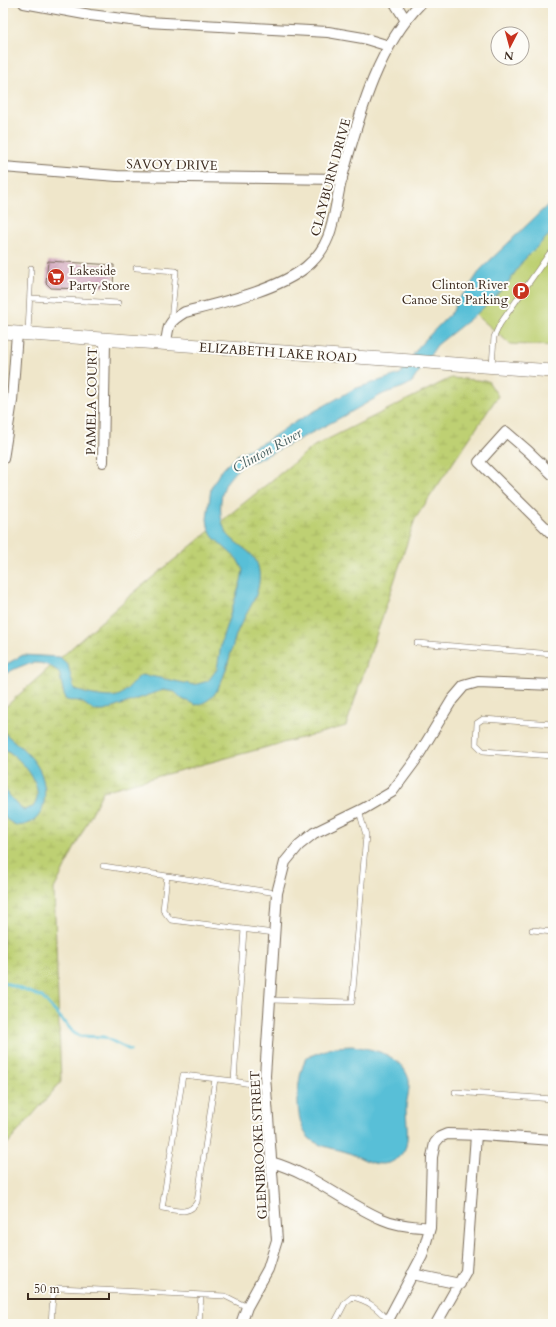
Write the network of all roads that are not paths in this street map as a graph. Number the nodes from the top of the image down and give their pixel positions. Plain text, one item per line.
1 (24, 3) edge
2 (396, 3) edge
3 (421, 3) edge
4 (406, 19) junction
5 (389, 46) junction
6 (3, 167) edge
7 (342, 179) junction
8 (549, 254) dead end
9 (31, 268) dead end
10 (136, 268) dead end
11 (30, 298) junction
12 (118, 303) dead end
13 (171, 320) junction
14 (3, 332) edge
15 (22, 333) junction
16 (105, 340) junction
17 (166, 344) junction
18 (492, 367) junction
19 (553, 371) edge
20 (3, 459) edge
21 (103, 462) dead end
22 (553, 475) edge
23 (553, 535) edge
24 (417, 643) dead end
25 (553, 654) edge
26 (553, 685) edge
27 (553, 724) edge
28 (553, 756) edge
29 (360, 810) junction
30 (103, 866) dead end
31 (167, 876) junction
32 (277, 893) junction
33 (244, 929) junction
34 (532, 930) dead end
35 (553, 932) edge
36 (274, 933) junction
37 (270, 1000) junction
38 (215, 1079) junction
39 (234, 1081) junction
40 (266, 1087) junction
41 (455, 1092) dead end
42 (553, 1099) edge
43 (476, 1135) junction
44 (553, 1140) edge
45 (271, 1162) junction
46 (430, 1228) junction
47 (412, 1274) junction
48 (460, 1284) junction
49 (201, 1295) junction
50 (247, 1307) junction
51 (387, 1322) edge
52 (51, 1324) edge
53 (199, 1324) edge
54 (240, 1324) edge
55 (334, 1324) edge
56 (436, 1324) edge

1 - 5 street
2 - 4 street
3 - 4 street, CLAYBURN DRIVE
4 - 5 street, CLAYBURN DRIVE
5 - 7 street, CLAYBURN DRIVE
6 - 7 street, SAVOY DRIVE
7 - 13 street, CLAYBURN DRIVE
8 - 18 lane
9 - 11 lane
10 - 13 lane
11 - 12 lane
11 - 15 lane
13 - 17 street
14 - 15 street, ELIZABETH LAKE ROAD
15 - 16 street, ELIZABETH LAKE ROAD
15 - 20 street
16 - 17 street, ELIZABETH LAKE ROAD
16 - 21 street, PAMELA COURT
17 - 18 street, ELIZABETH LAKE ROAD
18 - 19 street, ELIZABETH LAKE ROAD
22 - 23 street
24 - 25 lane
26 - 29 street
27 - 28 lane
29 - 32 street, GLENBROOKE STREET
29 - 37 lane
30 - 31 lane
31 - 32 lane
31 - 33 lane
32 - 36 street, GLENBROOKE STREET
33 - 36 lane
33 - 39 lane
34 - 35 lane
36 - 37 street, GLENBROOKE STREET
37 - 40 street, GLENBROOKE STREET
38 - 38 lane
38 - 39 lane
39 - 40 lane
40 - 45 street, GLENBROOKE STREET
41 - 42 lane
43 - 44 street
43 - 46 street
43 - 48 street
45 - 46 street
45 - 50 street, GLENBROOKE STREET
46 - 47 street
47 - 48 street
47 - 51 street
48 - 56 street
49 - 50 lane
49 - 52 lane
49 - 53 lane
50 - 54 street, GLENBROOKE STREET
51 - 55 lane

